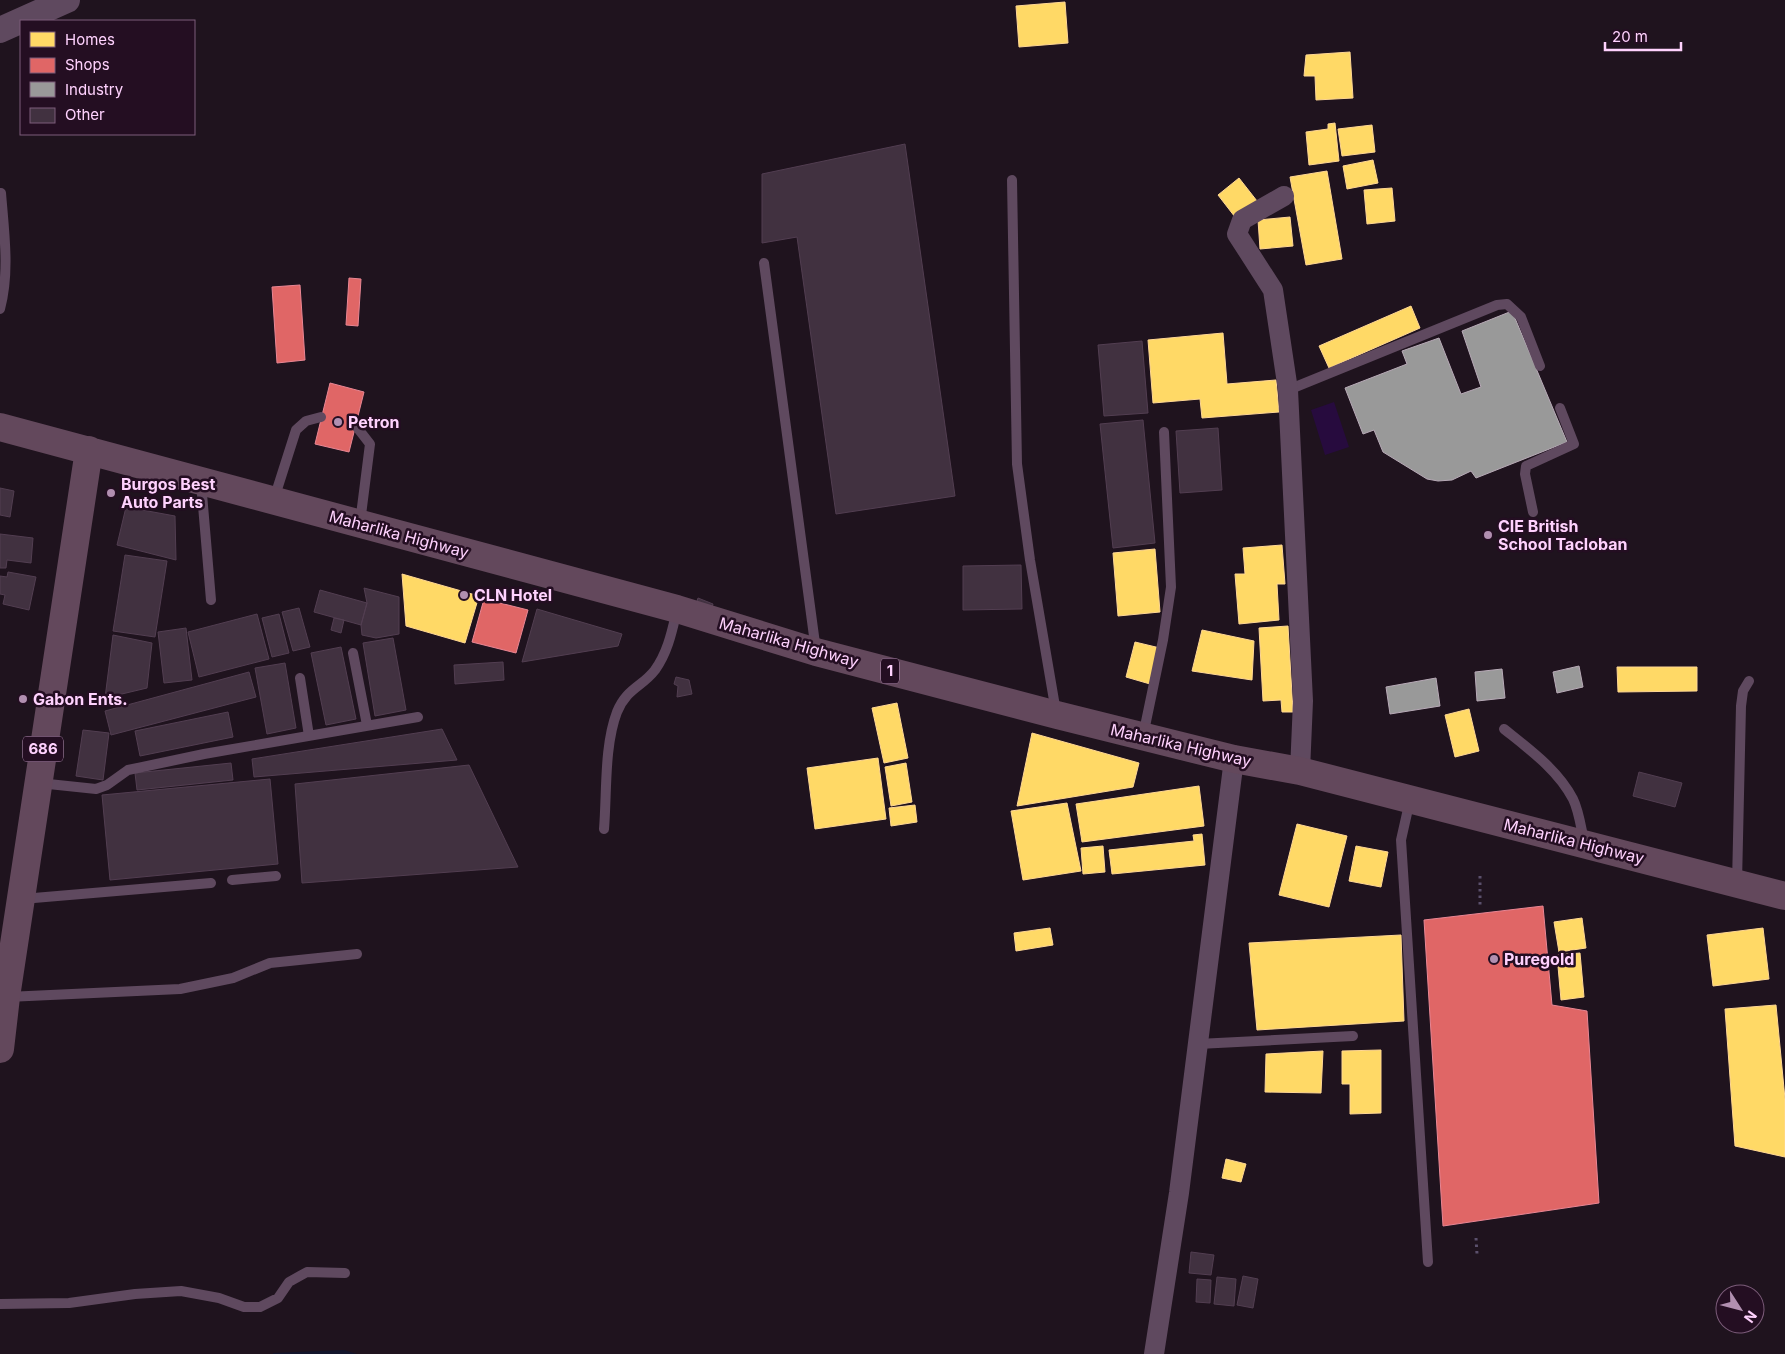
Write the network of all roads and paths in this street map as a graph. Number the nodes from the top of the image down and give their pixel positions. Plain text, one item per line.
1 (67, 0) edge
2 (22, 20) edge
3 (20, 21) edge
4 (0, 30) edge
5 (1012, 180) dead end
6 (1, 193) dead end
7 (1284, 196) dead end
8 (764, 263) dead end
9 (0, 309) edge
10 (1540, 366) dead end
11 (1288, 390) junction
12 (1560, 408) dead end
13 (321, 417) dead end
14 (356, 426) dead end
15 (0, 427) edge
16 (1164, 432) dead end
17 (89, 450) junction
18 (200, 481) junction
19 (273, 500) junction
20 (1533, 512) dead end
21 (360, 524) junction
22 (211, 600) dead end
23 (677, 609) junction
24 (816, 652) junction
25 (352, 653) dead end
26 (300, 678) dead end
27 (1749, 681) dead end
28 (1057, 715) junction
29 (418, 717) dead end
30 (367, 726) junction
31 (1504, 729) dead end
32 (309, 736) junction
33 (1143, 736) junction
34 (1234, 759) junction
35 (1300, 771) junction
36 (38, 783) junction
37 (1410, 799) junction
38 (604, 829) dead end
39 (1585, 844) junction
40 (276, 876) dead end
41 (1480, 876) dead end
42 (232, 880) dead end
43 (211, 883) dead end
44 (1737, 884) junction
45 (1785, 896) edge
46 (22, 899) junction
47 (1480, 908) dead end
48 (358, 954) dead end
49 (6, 997) junction
50 (1353, 1036) dead end
51 (1198, 1044) junction
52 (0, 1049) edge
53 (1476, 1238) dead end
54 (1477, 1254) dead end
55 (1428, 1262) dead end
56 (345, 1273) dead end
57 (0, 1304) edge
58 (1154, 1354) edge

1 - 2 street
3 - 4 street
5 - 28 lane
6 - 9 lane
7 - 11 street
8 - 24 lane
10 - 11 lane
11 - 35 street
12 - 20 lane
13 - 19 lane
14 - 21 lane
15 - 17 main road, Maharlika Highway / 1
16 - 33 lane
17 - 18 main road, Maharlika Highway / 1
17 - 36 main road, 686
18 - 19 main road, Maharlika Highway / 1
18 - 22 lane
19 - 21 main road, Maharlika Highway / 1
21 - 23 main road, Maharlika Highway / 1
23 - 24 main road, Maharlika Highway / 1
23 - 38 lane
24 - 28 main road, Maharlika Highway / 1
25 - 30 lane
26 - 32 lane
27 - 44 lane
28 - 33 main road, Maharlika Highway / 1
29 - 30 lane
30 - 32 lane
31 - 39 lane
32 - 36 lane
33 - 34 main road, Maharlika Highway / 1
34 - 35 main road, Maharlika Highway / 1
34 - 51 street
35 - 37 main road, Maharlika Highway / 1
36 - 46 main road, 686
37 - 39 main road, Maharlika Highway / 1
37 - 55 lane
39 - 44 main road, Maharlika Highway / 1
40 - 42 lane
41 - 47 path
43 - 46 lane
44 - 45 main road, Maharlika Highway / 1
46 - 49 main road, 686
48 - 49 lane
49 - 52 main road, 686
50 - 51 lane
51 - 58 street
53 - 54 path
56 - 57 lane

